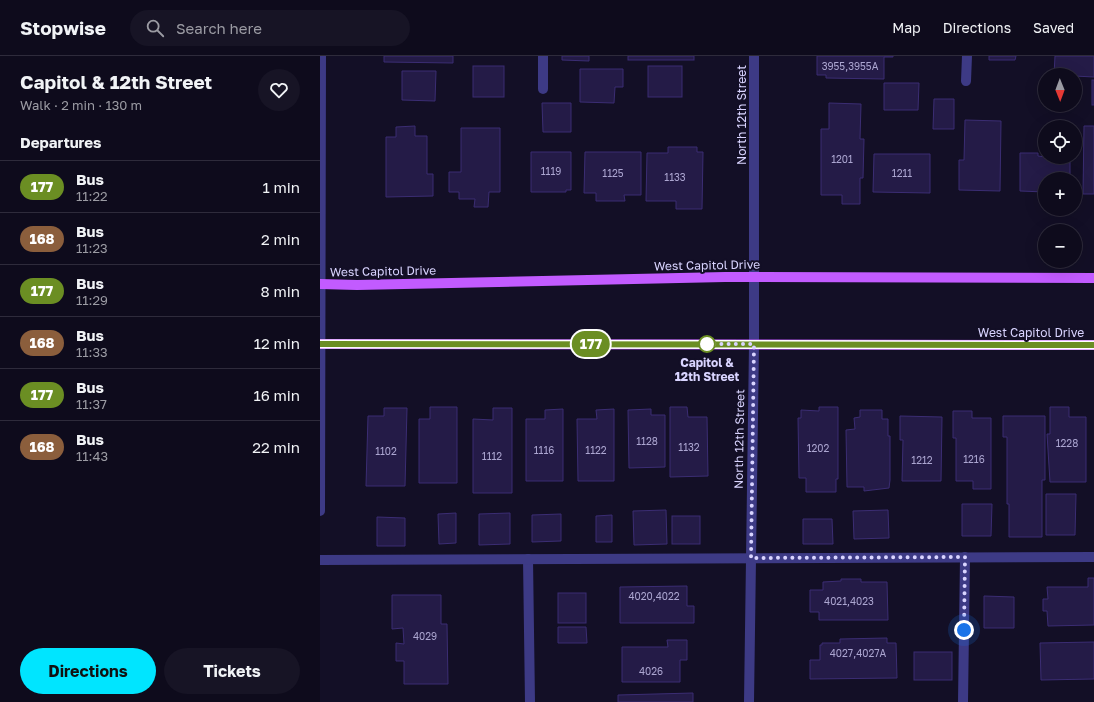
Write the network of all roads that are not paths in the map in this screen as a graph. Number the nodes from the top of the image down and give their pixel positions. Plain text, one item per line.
1 (321, 56) edge
2 (543, 56) edge
3 (754, 56) edge
4 (966, 56) edge
5 (966, 81) dead end
6 (543, 89) dead end
7 (754, 277) junction
8 (1094, 278) edge
9 (320, 284) edge
10 (321, 344) edge
11 (754, 344) junction
12 (1094, 345) edge
13 (320, 511) edge
14 (965, 557) junction
15 (1094, 557) edge
16 (751, 558) junction
17 (528, 559) junction
18 (320, 560) edge
19 (530, 702) edge
20 (749, 702) edge
21 (963, 702) edge

1 - 9 street
2 - 6 street
3 - 7 street, North 12th Street
4 - 5 street
7 - 8 main road, West Capitol Drive
7 - 9 main road, West Capitol Drive
7 - 11 street, North 12th Street
9 - 10 street
10 - 11 main road, West Capitol Drive
10 - 13 street
11 - 12 main road, West Capitol Drive
11 - 16 street, North 12th Street
14 - 15 street
14 - 16 street
14 - 21 street
16 - 17 street
16 - 20 street, North 12th Street
17 - 18 street
17 - 19 street

